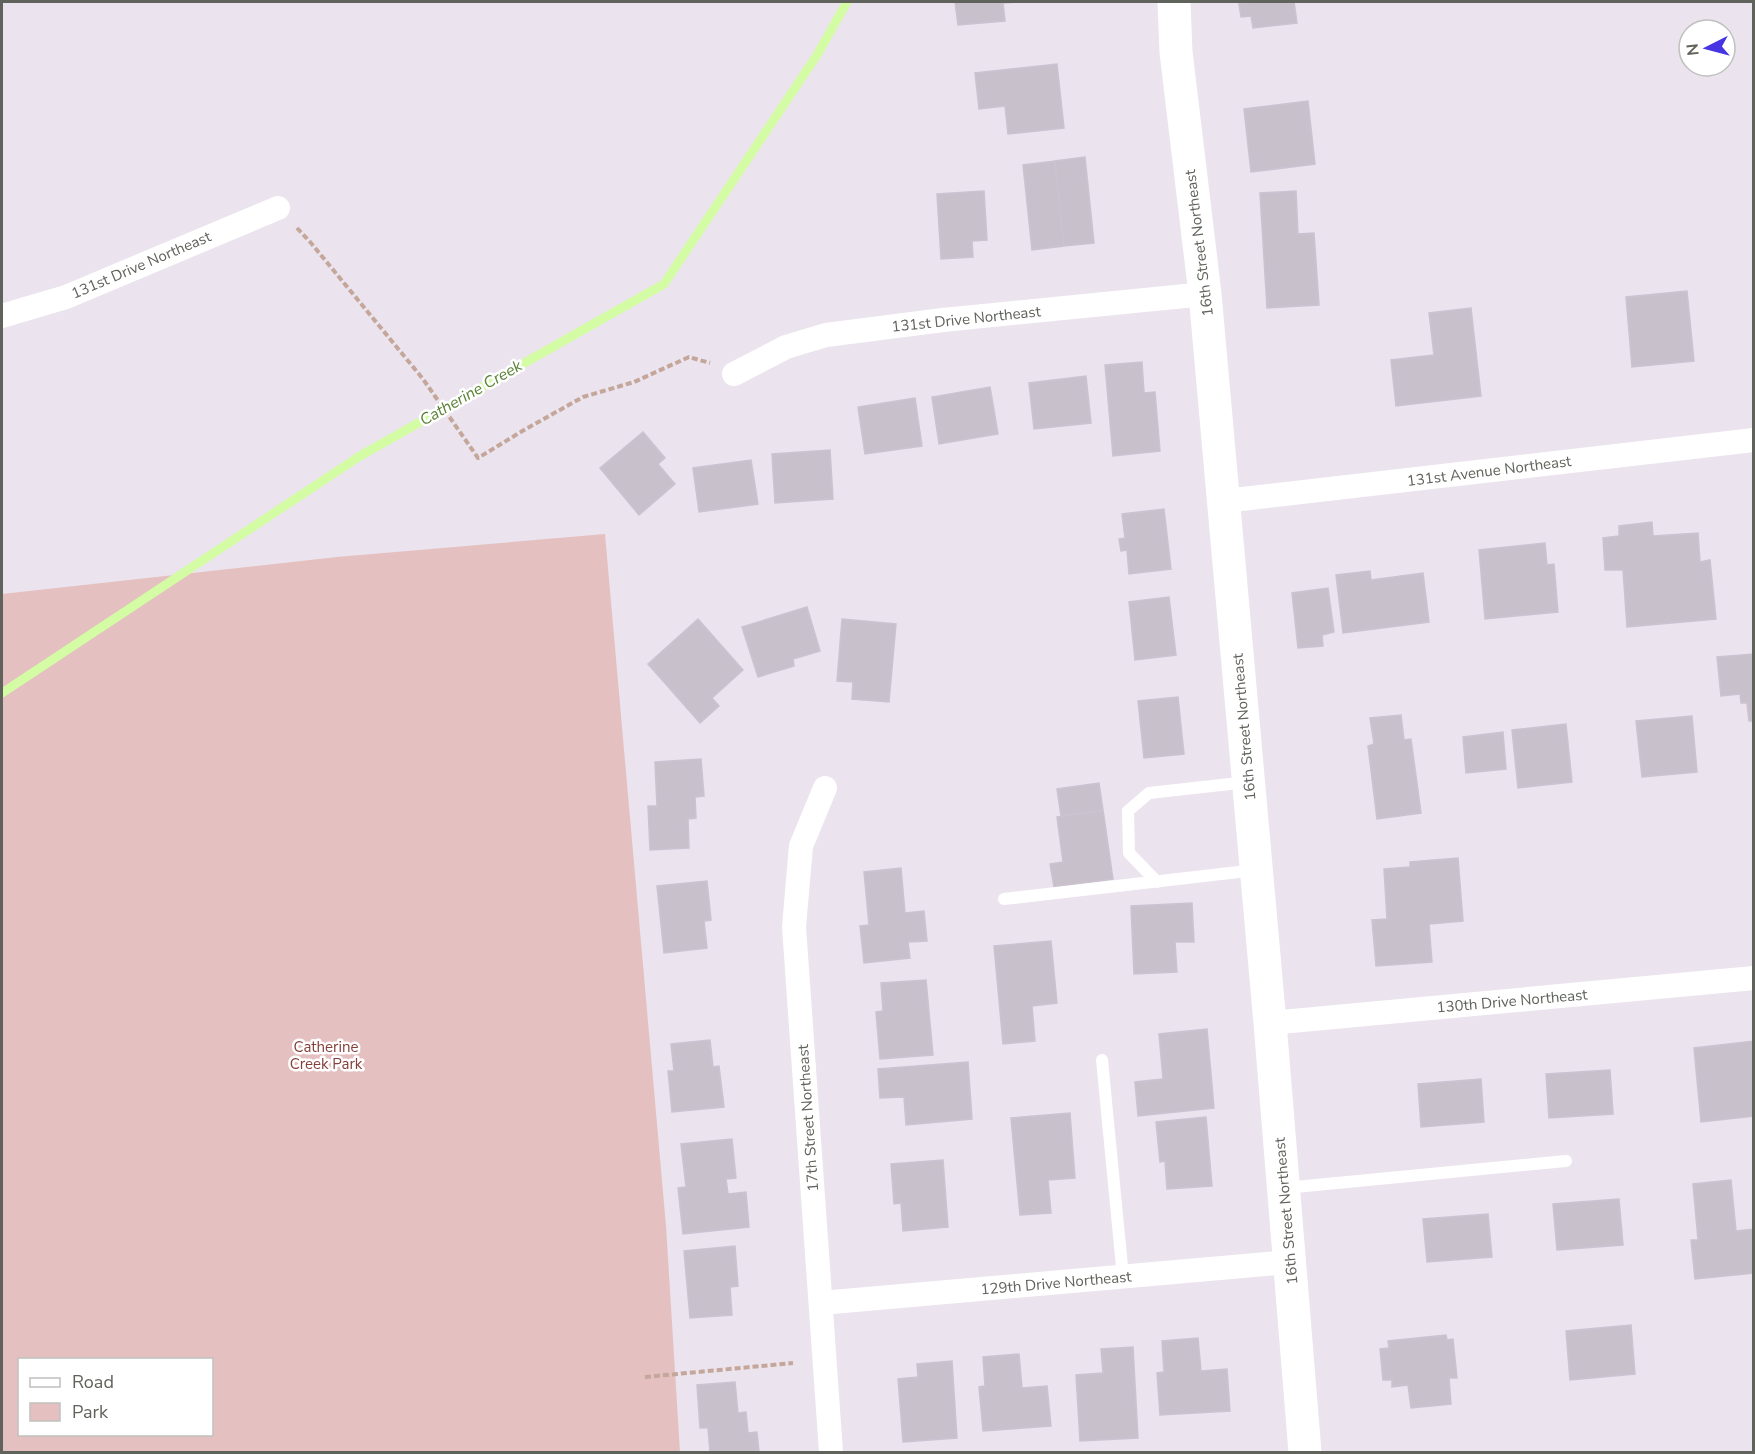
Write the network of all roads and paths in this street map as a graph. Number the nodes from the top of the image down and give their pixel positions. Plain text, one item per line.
1 (1174, 2) edge
2 (278, 208) joint
3 (1205, 294) junction
4 (2, 316) edge
5 (734, 374) joint
6 (1754, 440) edge
7 (1224, 501) junction
8 (1249, 782) junction
9 (825, 788) dead end
10 (1257, 870) junction
11 (1157, 882) junction
12 (1004, 899) dead end
13 (1754, 978) edge
14 (1270, 1023) junction
15 (1102, 1060) dead end
16 (1566, 1161) dead end
17 (1284, 1189) junction
18 (1290, 1262) junction
19 (1123, 1277) junction
20 (821, 1303) junction
21 (793, 1363) dead end
22 (645, 1377) dead end
23 (831, 1452) edge
24 (1305, 1452) edge

1 - 3 street, 16th Street Northeast
2 - 4 street, 131st Drive Northeast
2 - 5 path
3 - 5 street, 131st Drive Northeast
3 - 7 street, 16th Street Northeast
6 - 7 street, 131st Avenue Northeast
7 - 8 street, 16th Street Northeast
8 - 10 street, 16th Street Northeast
8 - 11 lane
9 - 20 street, 17th Street Northeast
10 - 11 lane
10 - 14 street, 16th Street Northeast
11 - 12 lane
13 - 14 street, 130th Drive Northeast
14 - 17 street, 16th Street Northeast
15 - 19 lane
16 - 17 lane
17 - 18 street, 16th Street Northeast
18 - 19 street, 129th Drive Northeast
18 - 24 street, 16th Street Northeast
19 - 20 street, 129th Drive Northeast
20 - 23 street, 17th Street Northeast
21 - 22 path

